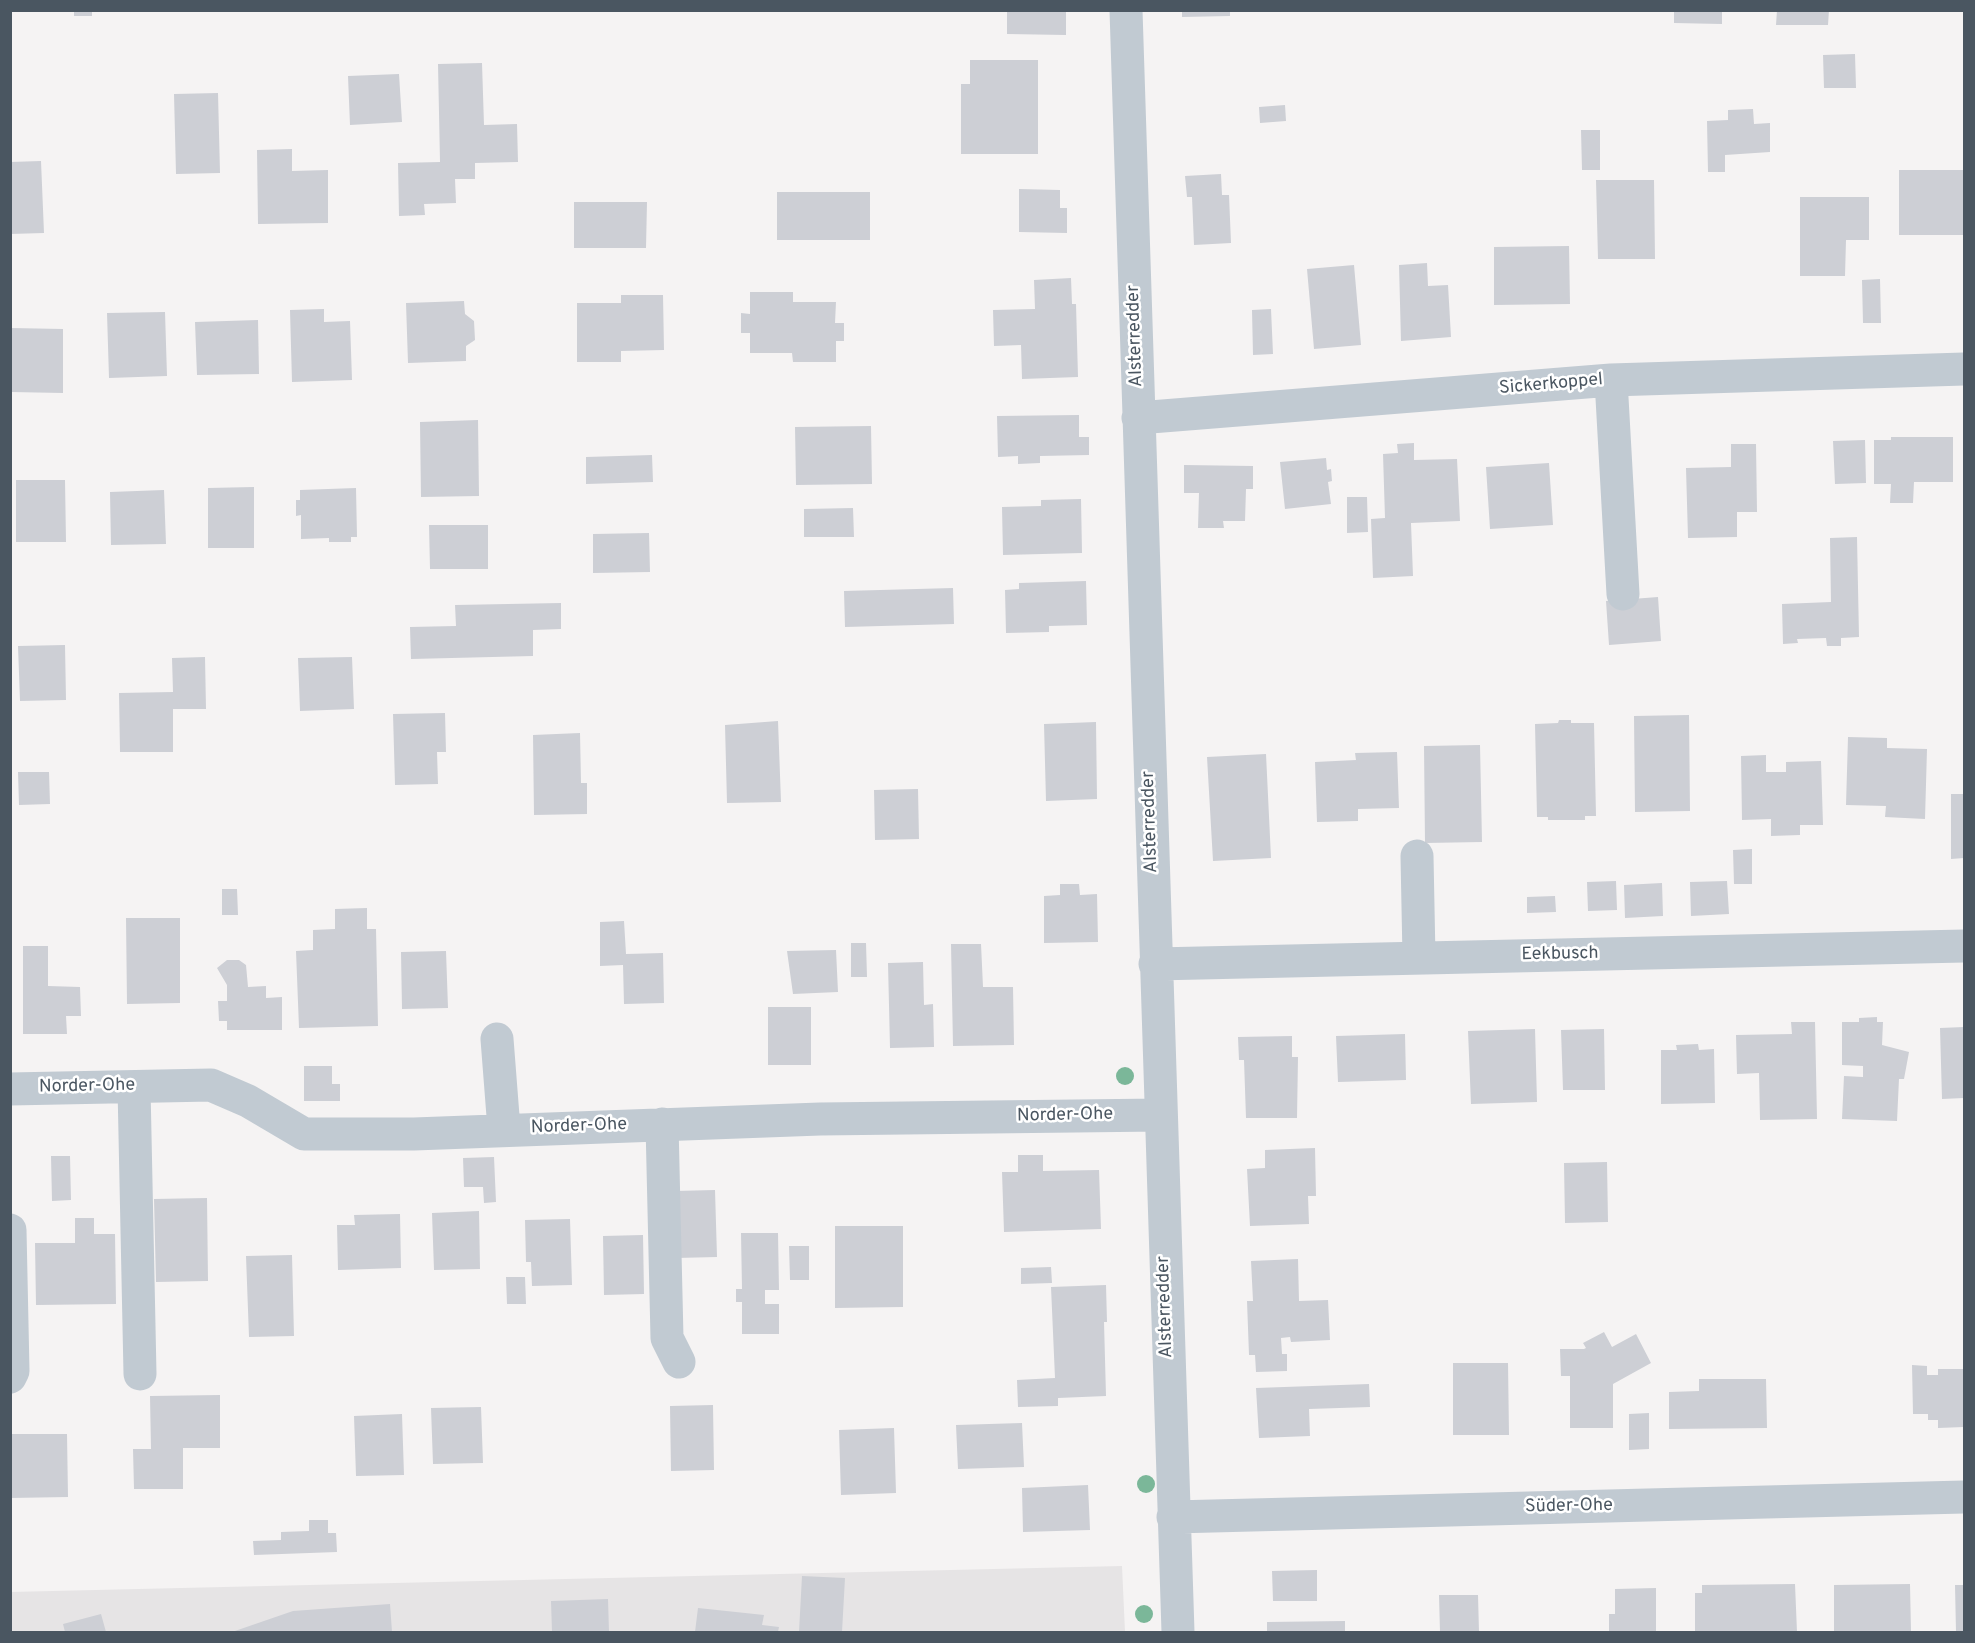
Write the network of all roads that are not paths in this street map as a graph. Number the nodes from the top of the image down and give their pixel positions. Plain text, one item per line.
1 (1126, 10) edge
2 (1965, 369) edge
3 (1611, 381) junction
4 (1138, 418) junction
5 (1623, 594) dead end
6 (1417, 856) dead end
7 (1965, 946) edge
8 (1419, 958) junction
9 (1155, 964) junction
10 (497, 1039) dead end
11 (134, 1087) junction
12 (10, 1089) edge
13 (1160, 1115) junction
14 (662, 1124) junction
15 (504, 1129) junction
16 (10, 1230) edge
17 (679, 1362) dead end
18 (140, 1374) dead end
19 (10, 1377) edge
20 (1965, 1497) edge
21 (1173, 1517) junction
22 (1178, 1632) edge

1 - 4 street, Alsterredder
2 - 3 street, Sickerkoppel
3 - 4 street, Sickerkoppel
3 - 5 street
4 - 9 street, Alsterredder
6 - 8 street
7 - 8 street, Eekbusch
8 - 9 street, Eekbusch
9 - 13 street, Alsterredder
10 - 15 street
11 - 12 street, Norder-Ohe
11 - 15 street, Norder-Ohe
11 - 18 street
13 - 14 street, Norder-Ohe
13 - 21 street, Alsterredder
14 - 15 street, Norder-Ohe
14 - 17 street
16 - 19 street
20 - 21 street, Süder-Ohe
21 - 22 street, Alsterredder

